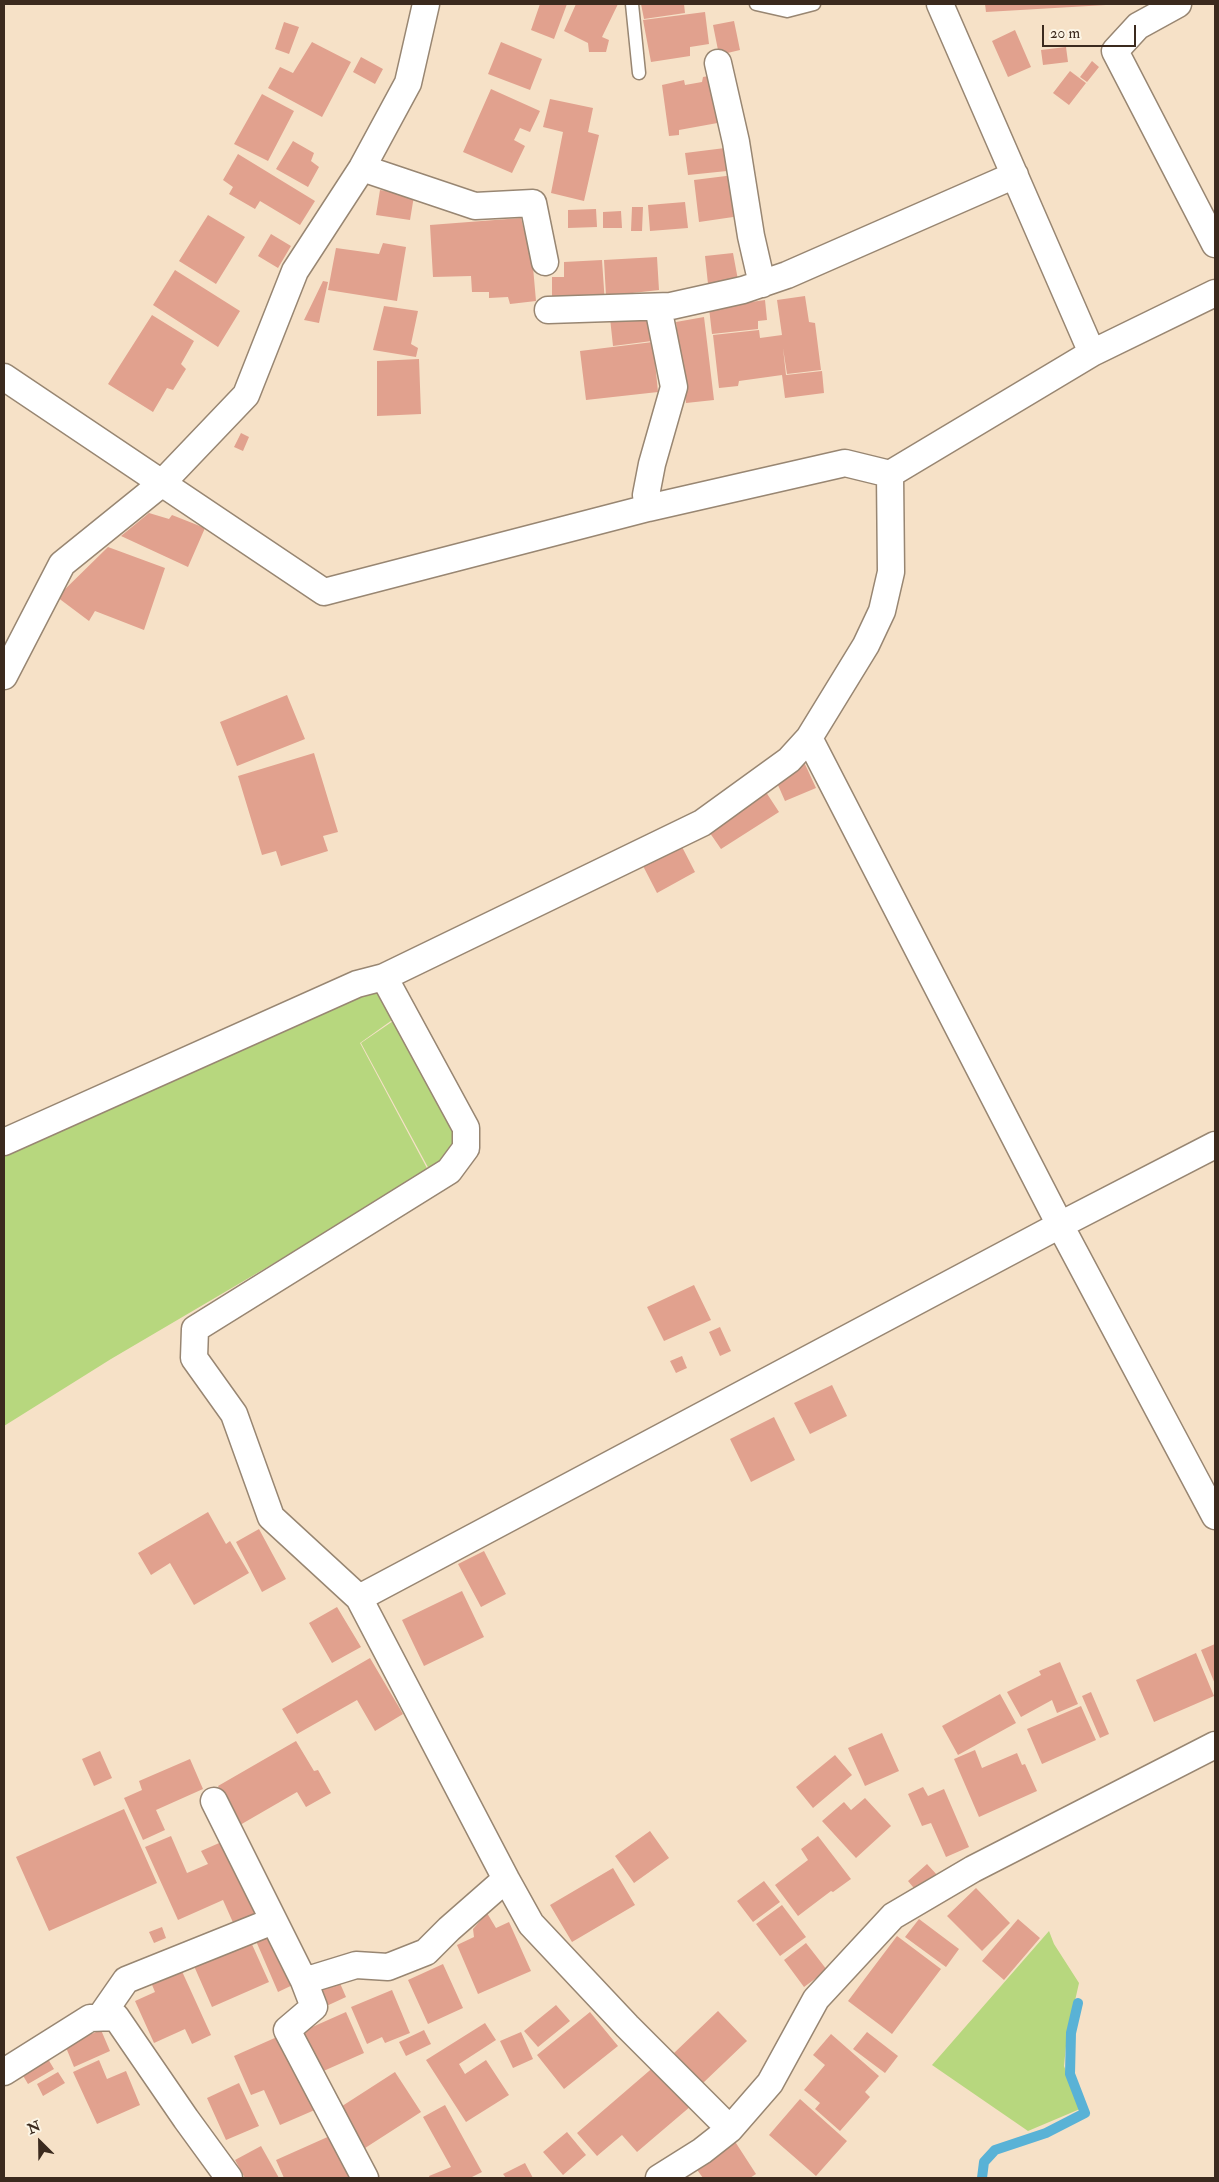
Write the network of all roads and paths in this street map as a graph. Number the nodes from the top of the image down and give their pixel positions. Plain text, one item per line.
1 (426, 4) edge
2 (632, 4) edge
3 (756, 4) edge
4 (814, 4) edge
5 (940, 4) edge
6 (1178, 4) edge
7 (718, 63) dead end
8 (638, 73) dead end
9 (362, 168) junction
10 (1015, 176) junction
11 (1215, 244) edge
12 (545, 262) dead end
13 (762, 284) junction
14 (1215, 293) edge
15 (658, 307) junction
16 (548, 310) dead end
17 (1092, 353) junction
18 (4, 378) edge
19 (890, 474) junction
20 (161, 484) junction
21 (648, 508) junction
22 (4, 676) edge
23 (809, 738) junction
24 (384, 977) junction
25 (4, 1142) edge
26 (1215, 1145) edge
27 (1060, 1225) junction
28 (1215, 1516) edge
29 (359, 1598) junction
30 (1215, 1745) edge
31 (214, 1801) dead end
32 (506, 1879) junction
33 (273, 1921) junction
34 (304, 1981) junction
35 (101, 2016) junction
36 (4, 2072) edge
37 (730, 2129) junction
38 (676, 2175) edge
39 (229, 2178) edge
40 (365, 2178) edge

1 - 9 street
2 - 8 lane
3 - 4 lane
5 - 10 street
6 - 11 street
7 - 13 street
9 - 12 street
9 - 20 street
10 - 13 street
10 - 17 street
13 - 15 street
14 - 17 street
15 - 16 street
15 - 21 street
17 - 19 street
18 - 20 street
19 - 21 street
19 - 23 street
20 - 21 street
20 - 22 street
23 - 24 street
23 - 27 street
24 - 25 street
24 - 29 street
26 - 27 street
27 - 28 street
27 - 29 street
29 - 32 street
30 - 37 street
31 - 33 street
32 - 34 street
32 - 37 street
33 - 34 street
33 - 35 street
34 - 40 street
35 - 36 street
35 - 39 street
37 - 38 street

